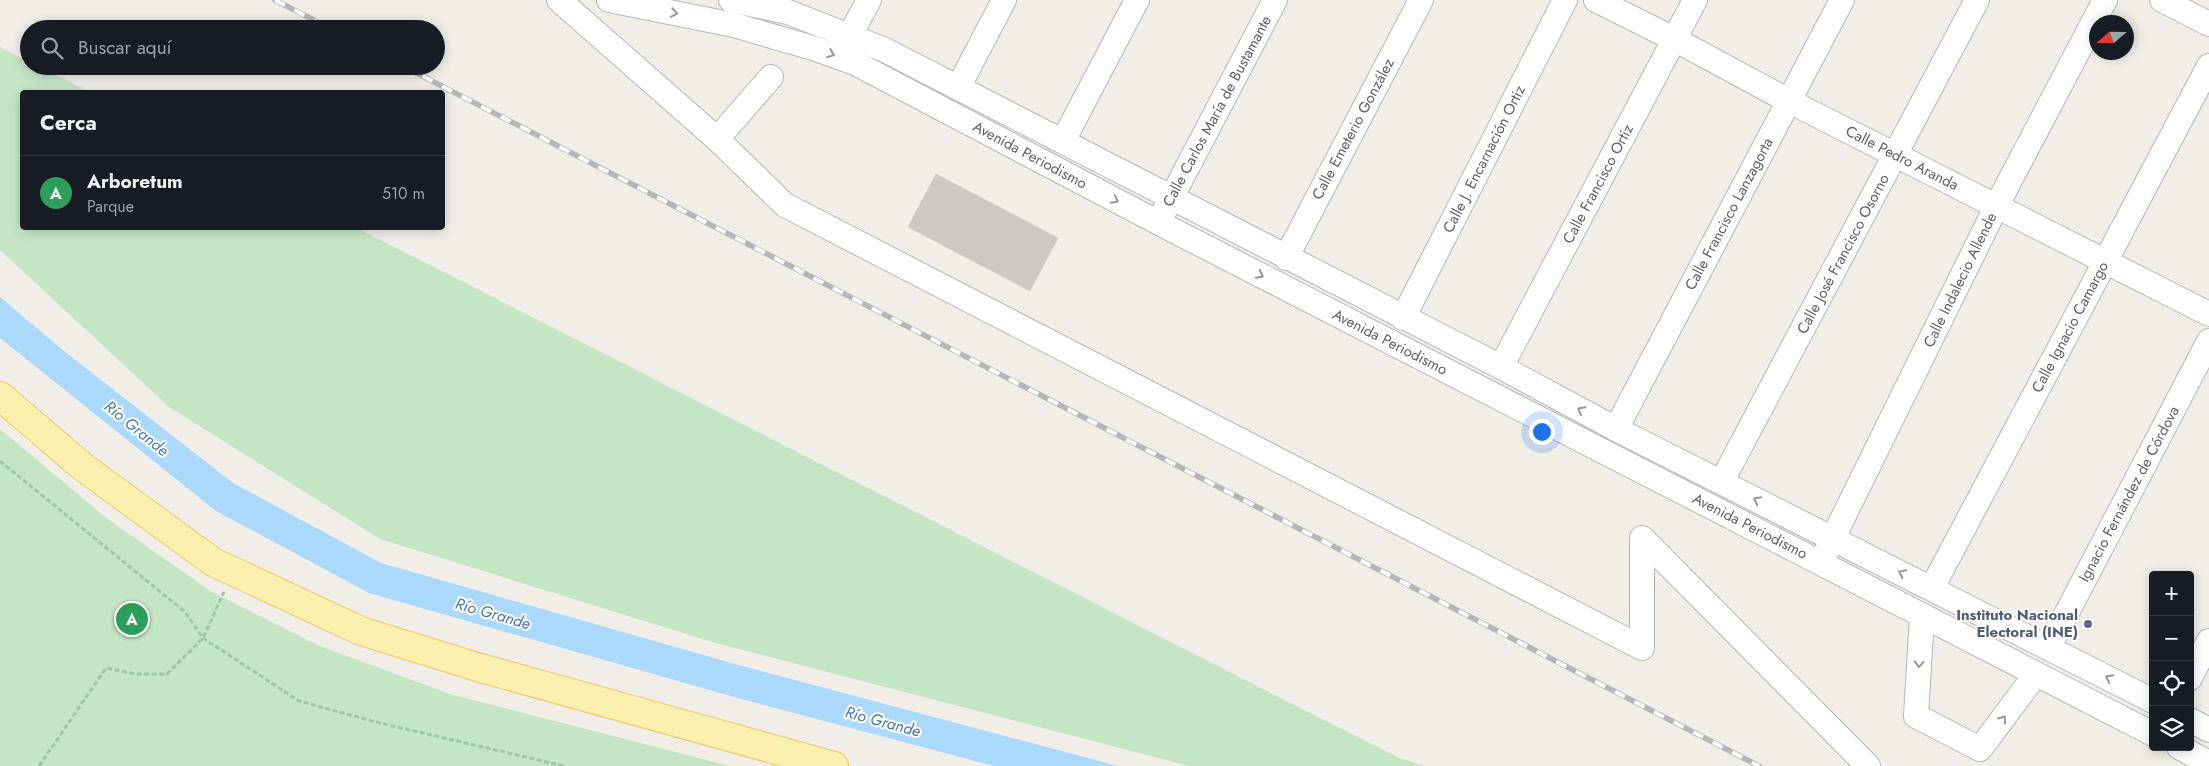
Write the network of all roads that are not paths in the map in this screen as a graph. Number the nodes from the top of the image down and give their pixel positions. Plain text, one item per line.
1 (559, 0) edge
2 (609, 0) edge
3 (731, 0) edge
4 (869, 0) edge
5 (1004, 0) edge
6 (1136, 0) edge
7 (1275, 0) edge
8 (1421, 0) edge
9 (1565, 0) edge
10 (1596, 0) edge
11 (1695, 0) edge
12 (1842, 0) edge
13 (1977, 0) edge
14 (2105, 0) edge
15 (2162, 0) edge
16 (2209, 24) edge
17 (850, 35) junction
18 (1674, 39) junction
19 (2209, 66) edge
20 (770, 77) dead end
21 (958, 88) junction
22 (1789, 101) junction
23 (716, 139) junction
24 (1063, 141) junction
25 (1896, 154) junction
26 (1172, 198) junction
27 (1997, 205) junction
28 (1159, 223) junction
29 (1286, 258) junction
30 (2106, 261) junction
31 (2209, 314) edge
32 (1403, 318) junction
33 (2209, 341) edge
34 (1501, 367) junction
35 (0, 396) edge
36 (1616, 429) junction
37 (1722, 481) junction
38 (1832, 538) junction
39 (1822, 562) junction
40 (1932, 588) junction
41 (1922, 615) junction
42 (2209, 642) edge
43 (2049, 647) junction
44 (2194, 670) edge
45 (2036, 674) junction
46 (2149, 699) edge
47 (2194, 722) edge
48 (2209, 730) edge
49 (2149, 732) edge
50 (2186, 751) edge
51 (2209, 763) edge
52 (834, 766) edge
53 (1868, 766) edge

1 - 23 street
2 -> 28 street, Avenida Periodismo
3 - 17 street, Avenida Periodismo
4 - 17 street
5 - 21 street
6 - 24 street
7 - 26 street, Calle Carlos María de Bustamante
8 - 29 street, Calle Emeterio González
9 - 32 street, Calle J. Encarnación Ortiz
10 - 18 street, Calle Pedro Aranda
11 - 18 street, Calle Francisco Ortiz
12 - 22 street, Calle Francisco Lanzagorta
13 - 25 street, Calle José Francisco Osorno
14 - 27 street, Calle Indalecio Allende
15 - 16 street
17 - 21 street, Avenida Periodismo
18 - 22 street, Calle Pedro Aranda
18 - 34 street, Calle Francisco Ortiz
19 - 30 street, Calle Ignacio Camargo
20 - 23 street
21 - 24 street, Avenida Periodismo
22 - 25 street, Calle Pedro Aranda
22 - 36 street, Calle Francisco Lanzagorta
23 - 53 street
24 - 26 street, Avenida Periodismo
25 - 27 street, Calle Pedro Aranda
25 - 37 street, Calle José Francisco Osorno
26 - 28 street, Calle Carlos María de Bustamante
26 - 29 street, Avenida Periodismo
27 - 30 street, Calle Pedro Aranda
27 - 38 street, Calle Indalecio Allende
28 -> 39 street, Avenida Periodismo
29 - 32 street, Avenida Periodismo
30 - 31 street, Calle Pedro Aranda
30 - 40 street, Calle Ignacio Camargo
32 - 34 street, Avenida Periodismo
33 - 43 street, Ignacio Fernández de Córdova
36 -> 34 street, Avenida Periodismo
35 - 52 main road
36 - 37 street, Avenida Periodismo
38 -> 37 street, Avenida Periodismo
38 - 39 street, Calle Indalecio Allende
40 -> 38 street, Avenida Periodismo
39 - 41 street, Avenida Periodismo
40 - 43 street, Avenida Periodismo
41 - 45 street, Avenida Periodismo
41 -> 45 street
42 - 44 street
46 -> 43 street, Avenida Periodismo
45 - 49 street, Avenida Periodismo
47 - 48 street
50 - 51 street

